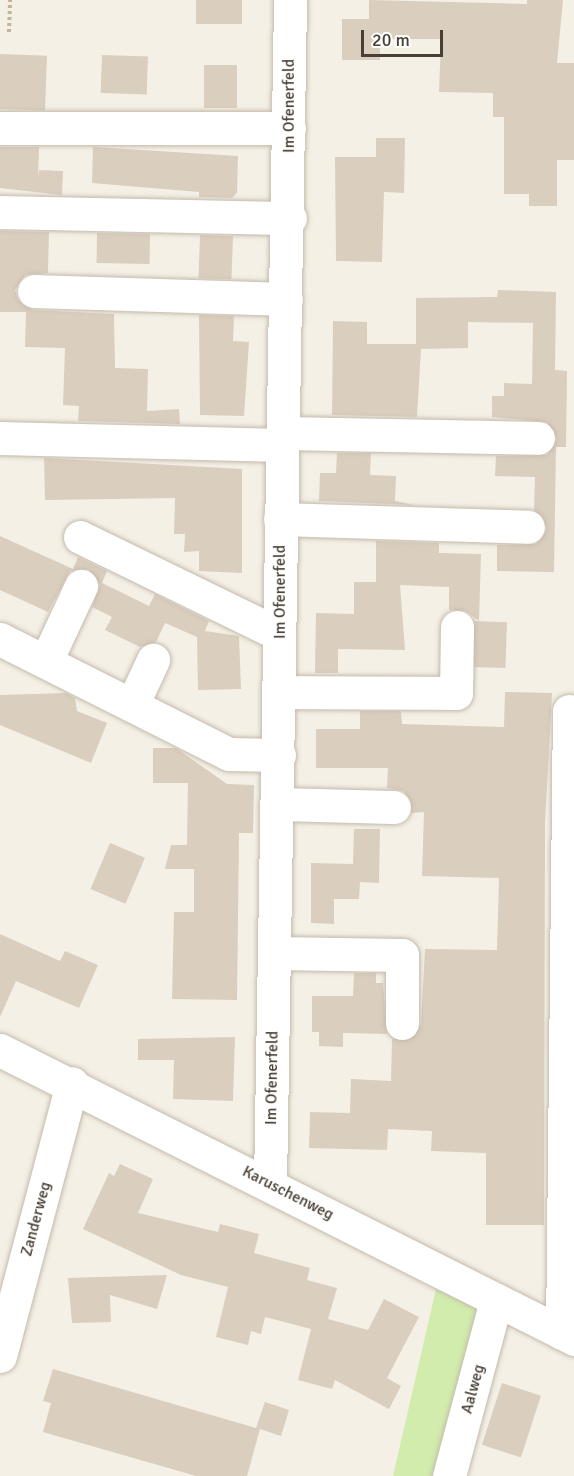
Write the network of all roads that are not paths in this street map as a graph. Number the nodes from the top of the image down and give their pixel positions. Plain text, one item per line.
1 (290, 0) edge
2 (0, 128) edge
3 (288, 128) junction
4 (0, 212) edge
5 (290, 218) junction
6 (34, 291) dead end
7 (286, 299) junction
8 (0, 438) edge
9 (538, 438) dead end
10 (283, 439) junction
11 (280, 519) junction
12 (528, 527) dead end
13 (80, 537) dead end
14 (81, 586) dead end
15 (457, 627) dead end
16 (279, 634) junction
17 (0, 639) edge
18 (153, 660) dead end
19 (46, 661) junction
20 (279, 692) junction
21 (132, 705) junction
22 (569, 711) dead end
23 (279, 755) junction
24 (278, 804) junction
25 (394, 807) dead end
26 (274, 953) junction
27 (402, 1023) dead end
28 (0, 1050) edge
29 (72, 1083) junction
30 (270, 1184) junction
31 (496, 1301) junction
32 (568, 1336) edge
33 (0, 1356) edge
34 (449, 1476) edge

1 - 3 street, Im Ofenerfeld
2 - 3 street
3 - 5 street, Im Ofenerfeld
4 - 5 street
5 - 7 street, Im Ofenerfeld
6 - 7 street
7 - 10 street, Im Ofenerfeld
8 - 10 street
9 - 10 street
10 - 11 street, Im Ofenerfeld
11 - 12 street
11 - 16 street, Im Ofenerfeld
13 - 16 street
14 - 19 street
15 - 20 street
16 - 20 street, Im Ofenerfeld
17 - 19 street
18 - 21 street
19 - 21 street
20 - 23 street, Im Ofenerfeld
21 - 23 street
22 - 32 street
23 - 24 street, Im Ofenerfeld
24 - 25 street
24 - 26 street, Im Ofenerfeld
26 - 27 street
26 - 30 street, Im Ofenerfeld
28 - 29 street, Karuschenweg
29 - 30 street, Karuschenweg
29 - 33 street, Zanderweg
30 - 31 street, Karuschenweg
31 - 32 street, Karuschenweg
31 - 34 street, Aalweg

